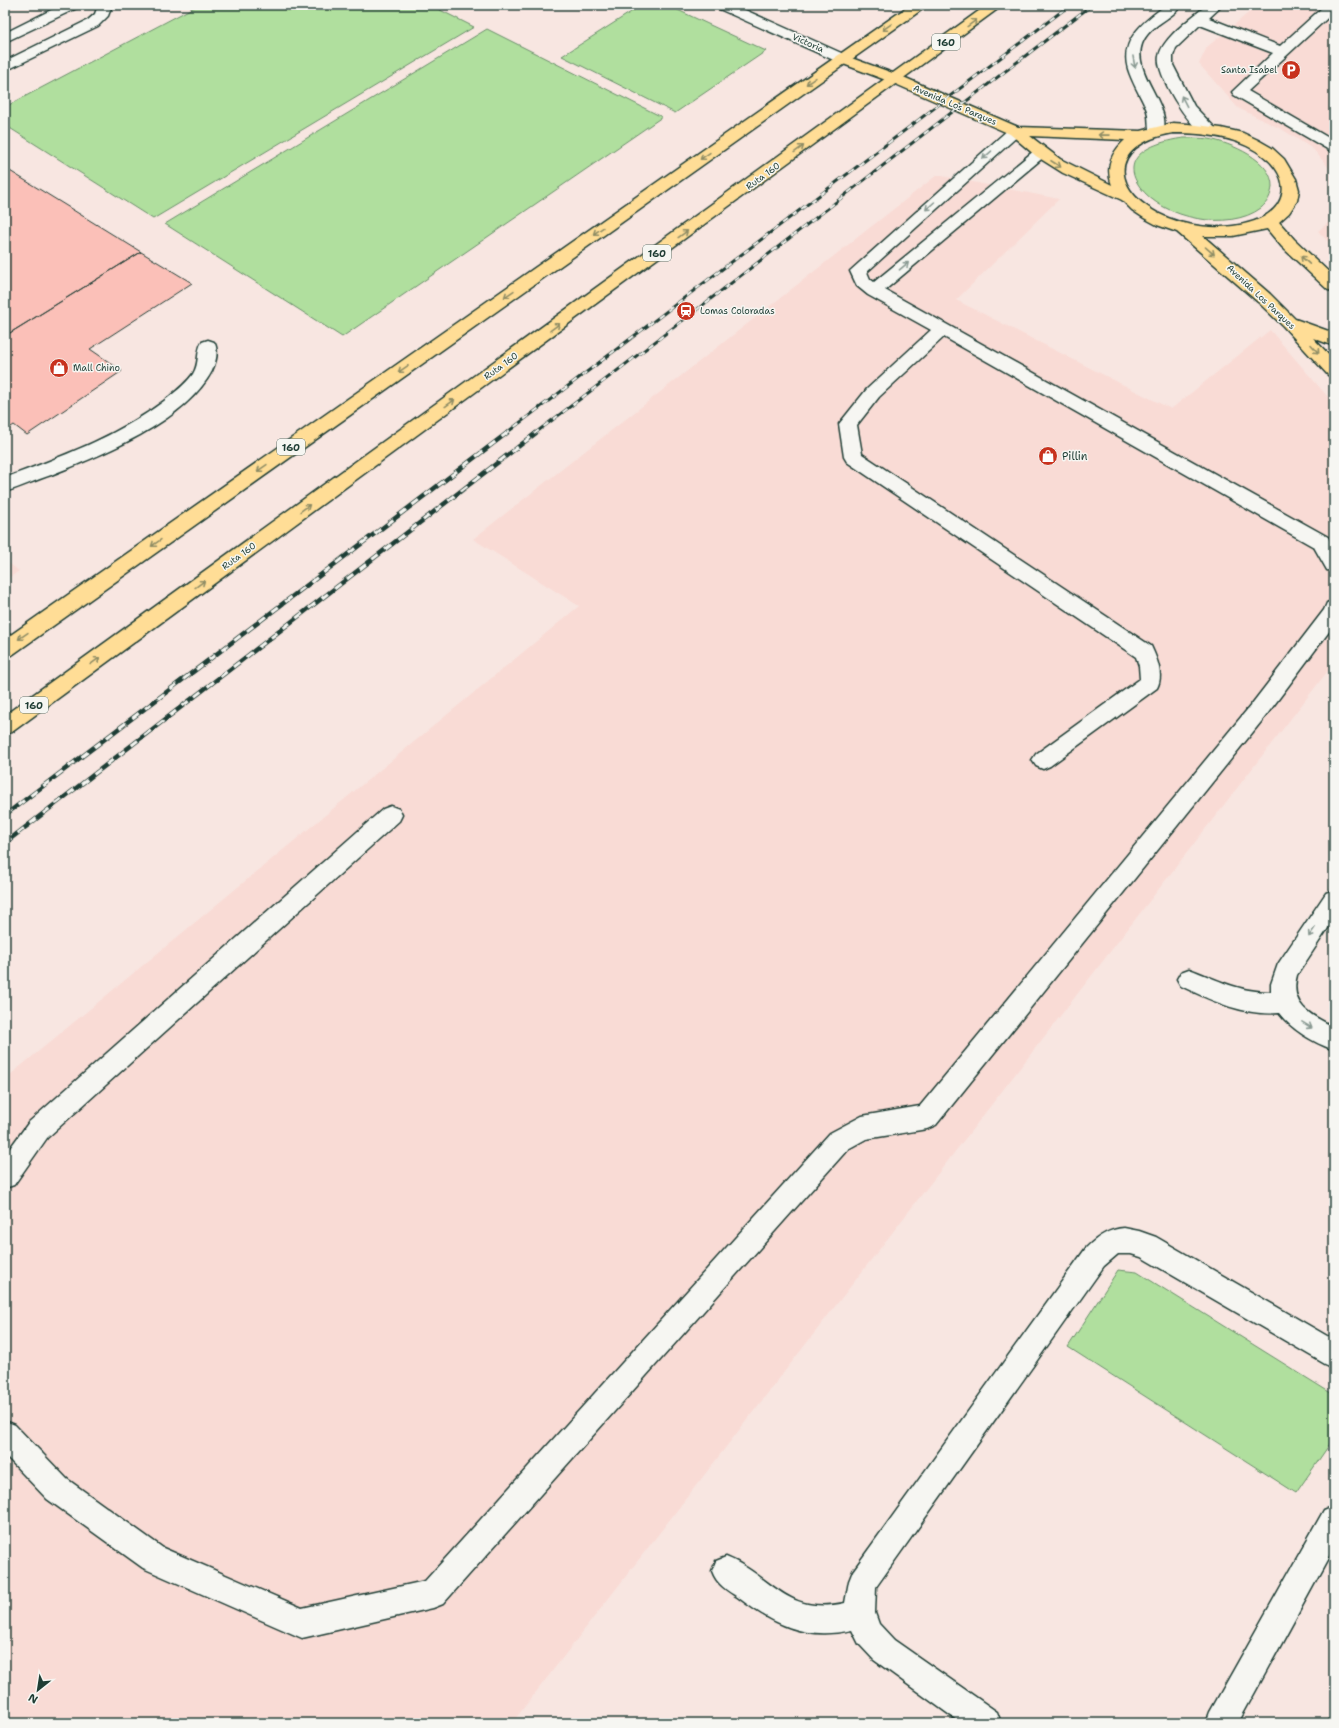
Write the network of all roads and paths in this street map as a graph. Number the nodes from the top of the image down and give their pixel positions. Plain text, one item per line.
1 (72, 5) edge
2 (105, 5) edge
3 (722, 5) edge
4 (919, 5) edge
5 (996, 5) edge
6 (1175, 5) edge
7 (1216, 5) edge
8 (1331, 6) edge
9 (1199, 19) junction
10 (5, 38) edge
11 (1282, 52) junction
12 (843, 59) junction
13 (5, 67) edge
14 (896, 79) junction
15 (1209, 130) junction
16 (1015, 131) junction
17 (1149, 134) junction
18 (1334, 147) edge
19 (1040, 153) junction
20 (1128, 197) junction
21 (1270, 222) junction
22 (1183, 228) junction
23 (1334, 286) edge
24 (874, 291) junction
25 (1289, 322) junction
26 (942, 329) junction
27 (1334, 340) edge
28 (208, 346) dead end
29 (1334, 371) edge
30 (5, 485) edge
31 (1334, 565) edge
32 (1334, 608) edge
33 (5, 649) edge
34 (5, 726) edge
35 (1043, 760) dead end
36 (391, 815) dead end
37 (1334, 900) edge
38 (1189, 979) dead end
39 (1286, 1002) junction
40 (1334, 1039) edge
41 (5, 1176) edge
42 (1334, 1355) edge
43 (5, 1435) edge
44 (1334, 1520) edge
45 (726, 1571) dead end
46 (860, 1614) junction
47 (986, 1723) edge
48 (1221, 1723) edge

1 - 10 street
2 - 13 street
3 - 12 street, Victoria
4 -> 12 main road, 160
14 -> 5 main road, Ruta 160 / 160
6 -> 17 street
7 - 9 street
8 - 11 street
9 - 11 street
15 -> 9 street
11 - 18 street
12 - 14 main road, Victoria
12 -> 33 main road, 160
14 - 16 main road, Avenida Los Parques
34 -> 14 main road, Ruta 160 / 160
15 - 17 main road, Avenida Los Parques
15 - 21 main road, Avenida Los Parques
17 -> 16 main road, Avenida Los Parques
16 - 19 main road, Avenida Los Parques
16 -> 24 street
17 - 20 main road, Avenida Los Parques
19 -> 20 main road, Avenida Los Parques
24 -> 19 street
20 - 22 main road, Avenida Los Parques
21 - 22 main road, Avenida Los Parques
23 -> 21 main road
22 -> 25 main road, Avenida Los Parques
24 - 26 street
25 - 27 main road
25 -> 29 main road, Avenida Los Parques
26 - 31 street
26 - 35 street
28 - 30 street
32 - 43 street
36 - 41 street
37 -> 39 street
38 - 39 street
39 -> 40 street
42 - 46 street
44 - 48 street
45 - 46 street
46 - 47 street

